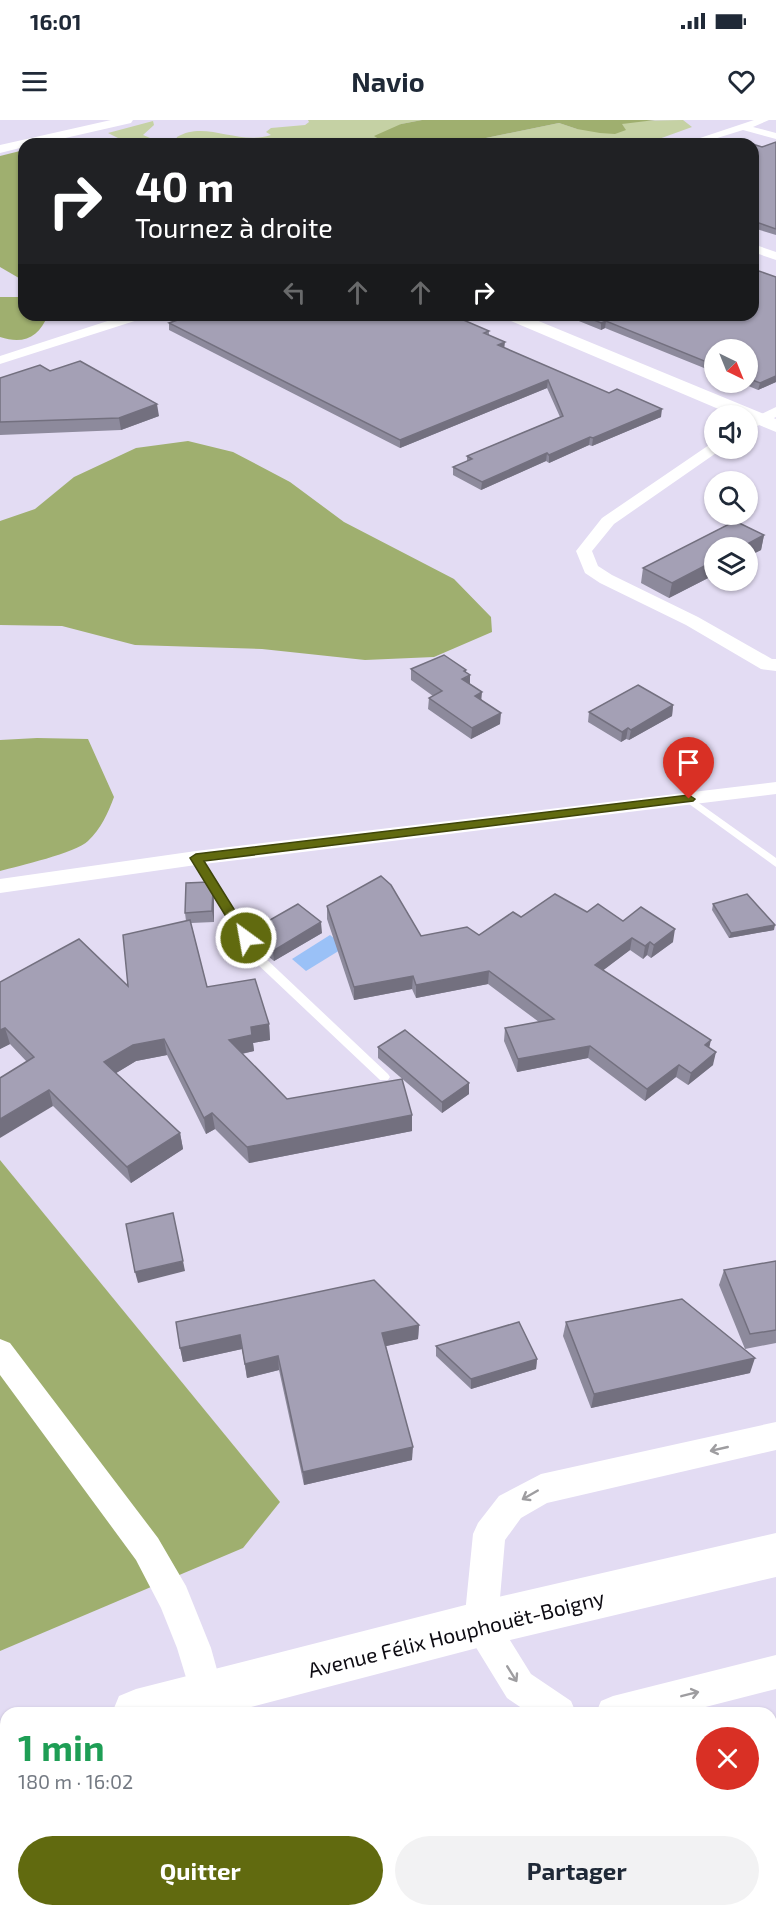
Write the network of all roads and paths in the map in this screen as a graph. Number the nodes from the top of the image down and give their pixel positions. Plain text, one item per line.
1 (127, 120) edge
2 (720, 120) edge
3 (764, 120) edge
4 (54, 124) dead end
5 (743, 127) junction
6 (74, 132) junction
7 (776, 136) edge
8 (48, 138) edge
9 (87, 138) edge
10 (707, 138) edge
11 (18, 145) edge
12 (0, 149) edge
13 (759, 250) edge
14 (776, 256) edge
15 (120, 321) edge
16 (524, 321) edge
17 (0, 360) edge
18 (712, 405) edge
19 (776, 411) edge
20 (758, 420) edge
21 (758, 424) edge
22 (776, 426) edge
23 (704, 455) edge
24 (776, 665) edge
25 (776, 788) edge
26 (689, 799) junction
27 (196, 858) junction
28 (776, 863) edge
29 (0, 886) edge
30 (384, 1077) dead end
31 (0, 1352) edge
32 (776, 1436) edge
33 (776, 1555) edge
34 (481, 1624) junction
35 (776, 1672) edge
36 (206, 1704) edge
37 (183, 1707) edge
38 (550, 1707) edge
39 (637, 1707) edge

1 - 6 street
2 - 5 street
3 - 5 street
4 - 6 street
5 - 7 street
5 - 10 street
6 - 8 street
6 - 9 street
11 - 12 street
13 - 14 street
15 - 17 street
16 - 18 street
19 - 20 street
21 - 22 street
23 - 24 street
25 - 26 street
26 - 27 street
26 - 28 lane
27 - 29 street
27 - 30 lane
31 - 36 street
32 -> 34 street
33 - 34 highway, Avenue Félix Houphouët-Boigny
34 - 36 highway, Avenue Félix Houphouët-Boigny
34 -> 38 street
39 -> 35 street
36 - 37 highway, Avenue Félix Houphouët-Boigny

